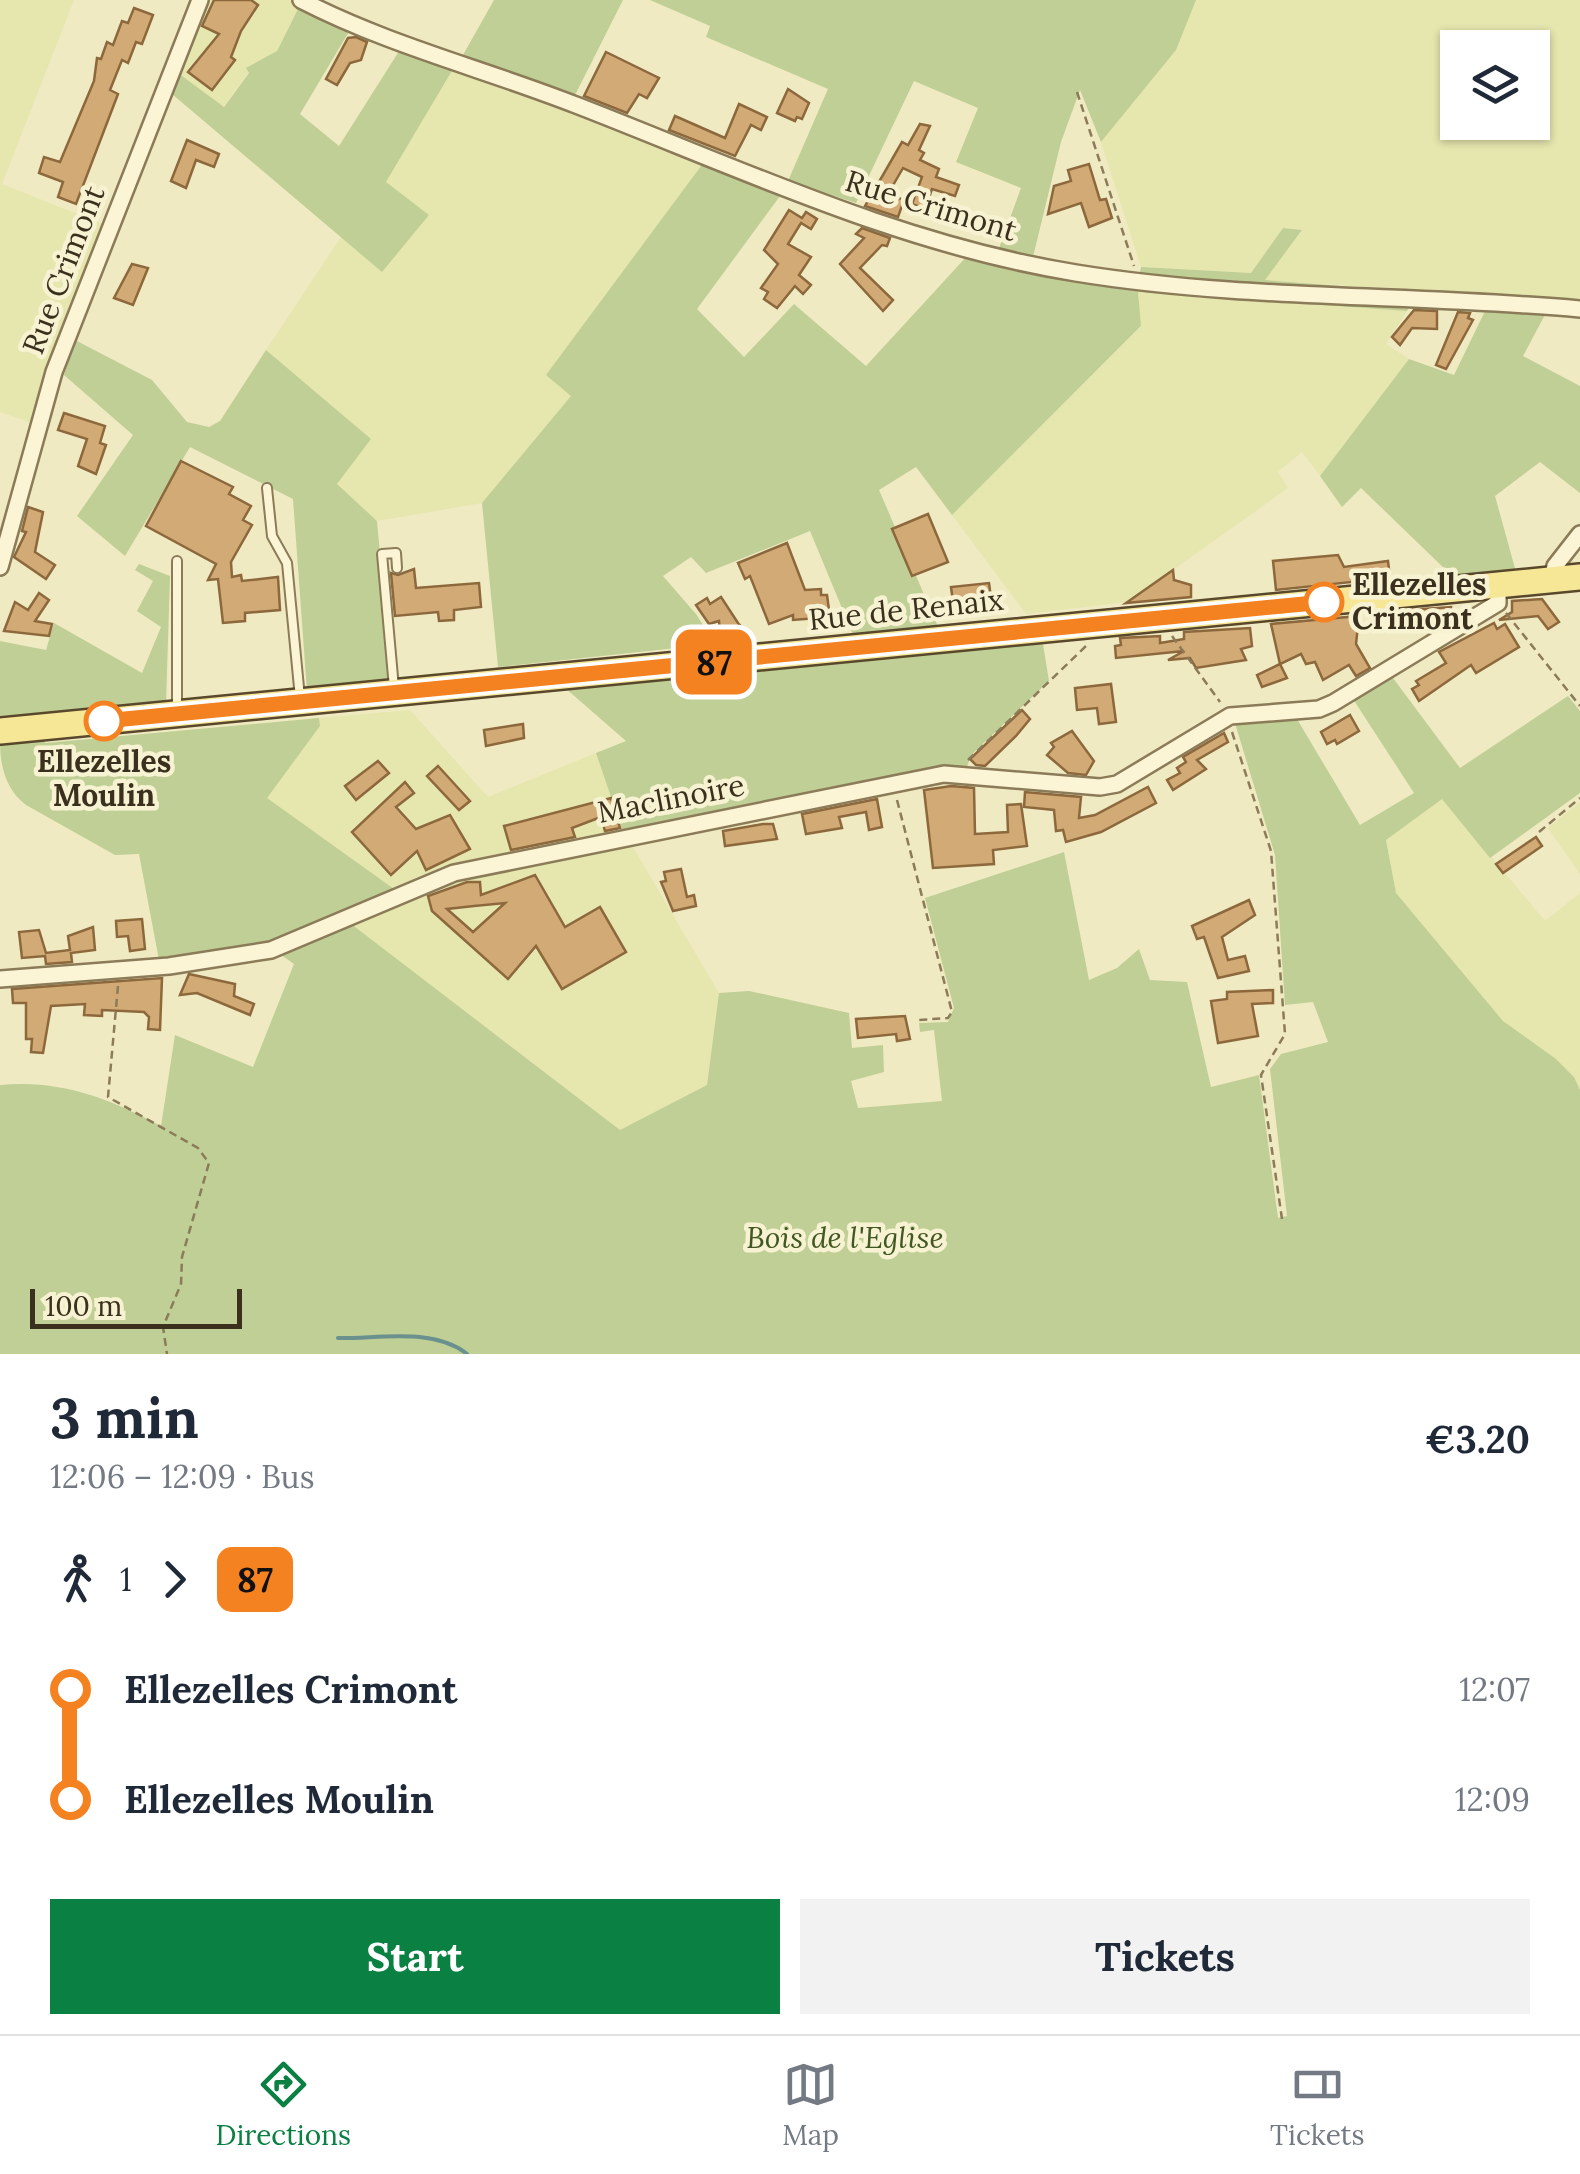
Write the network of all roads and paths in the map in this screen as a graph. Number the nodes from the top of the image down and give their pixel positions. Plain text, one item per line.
1 (200, 0) edge
2 (301, 0) edge
3 (1077, 92) dead end
4 (1138, 282) junction
5 (1580, 310) edge
6 (268, 488) dead end
7 (1580, 534) edge
8 (176, 561) dead end
9 (0, 566) edge
10 (398, 568) dead end
11 (1580, 576) edge
12 (1552, 579) junction
13 (1498, 594) junction
14 (1161, 618) junction
15 (1104, 623) junction
16 (394, 693) junction
17 (300, 702) junction
18 (1580, 706) edge
19 (178, 714) junction
20 (1230, 716) junction
21 (0, 731) edge
22 (968, 773) junction
23 (894, 784) junction
24 (1580, 798) edge
25 (1539, 832) dead end
26 (119, 970) junction
27 (0, 979) edge
28 (918, 1020) dead end
29 (1282, 1219) dead end
30 (167, 1354) edge

1 - 9 street, Rue Crimont
2 - 4 street, Rue Crimont
3 - 4 path
4 - 5 street, Rue Crimont
6 - 17 lane
7 - 12 street
8 - 19 lane
10 - 16 lane
11 - 12 main road, Rue de Renaix
12 - 13 main road, Rue de Renaix
13 - 14 main road, Rue de Renaix
13 - 18 path
13 - 20 street, Maclinoire
14 - 15 main road, Rue de Renaix
14 - 20 path
15 - 16 main road, Rue de Renaix
15 - 22 path
16 - 17 main road, Rue de Renaix
17 - 19 main road, Rue de Renaix
19 - 21 main road, Rue de Renaix
20 - 22 street, Maclinoire
20 - 29 path
22 - 23 street, Maclinoire
23 - 26 street, Maclinoire
23 - 28 path
24 - 25 path
26 - 27 street, Maclinoire
26 - 30 path

